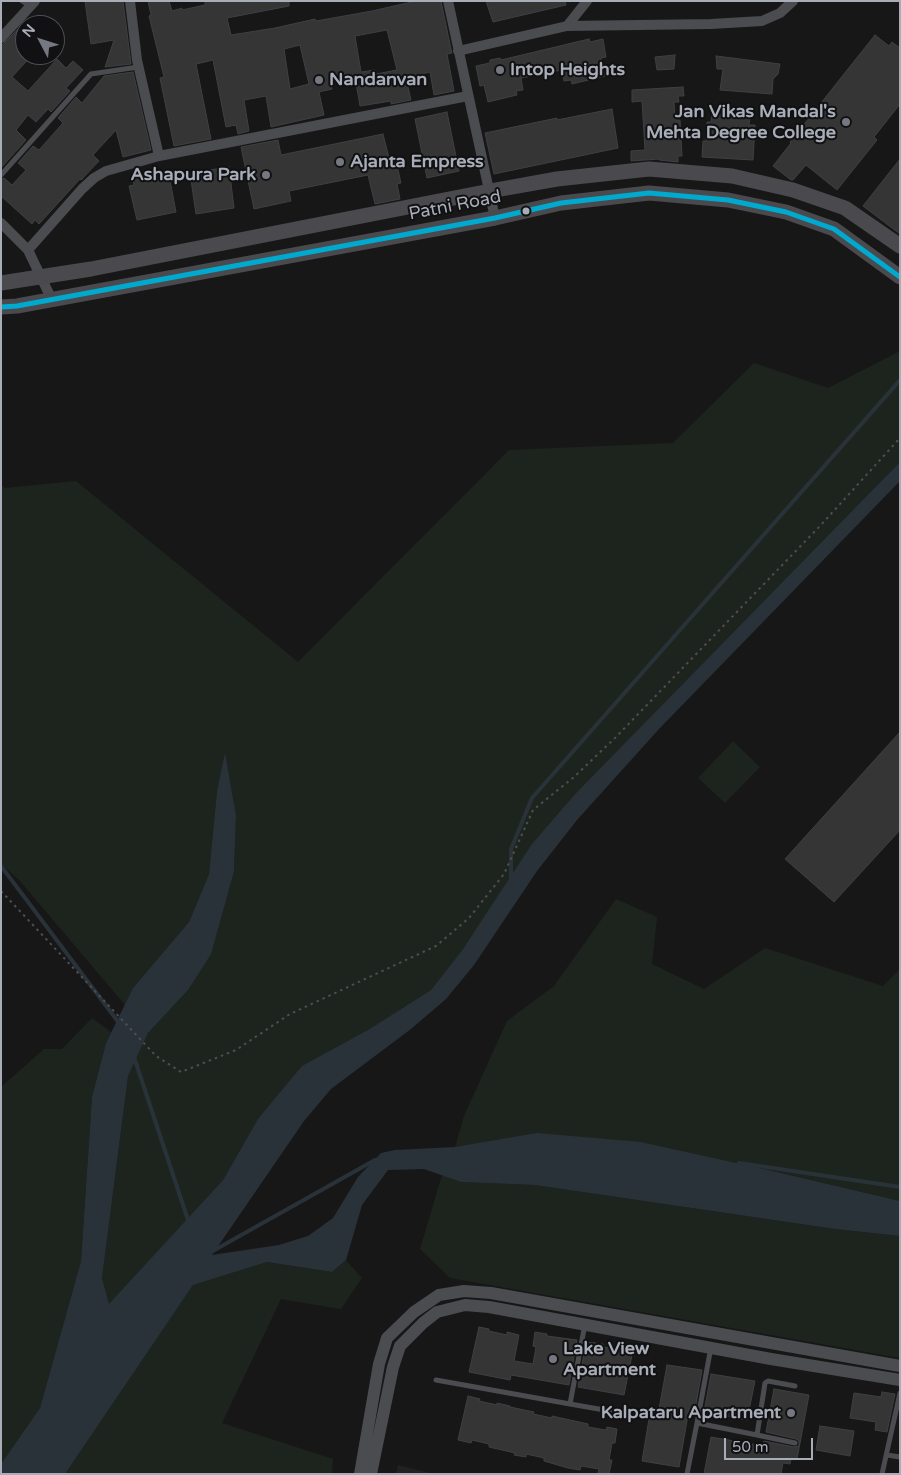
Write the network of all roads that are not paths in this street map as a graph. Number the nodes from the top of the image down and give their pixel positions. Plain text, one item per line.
1 (130, 1) edge
2 (448, 1) edge
3 (587, 1) edge
4 (794, 1) edge
5 (29, 3) edge
6 (567, 26) junction
7 (1, 38) edge
8 (458, 51) junction
9 (138, 67) junction
10 (468, 96) junction
11 (159, 156) junction
12 (1, 174) edge
13 (490, 190) junction
14 (495, 218) junction
15 (1, 223) edge
16 (900, 246) edge
17 (28, 250) junction
18 (900, 277) edge
19 (40, 278) junction
20 (1, 283) edge
21 (52, 300) junction
22 (1, 308) edge
23 (431, 1300) junction
24 (587, 1310) junction
25 (438, 1312) junction
26 (585, 1324) junction
27 (711, 1347) junction
28 (900, 1366) edge
29 (436, 1380) dead end
30 (900, 1380) edge
31 (795, 1386) dead end
32 (900, 1393) edge
33 (570, 1404) junction
34 (610, 1411) dead end
35 (697, 1423) junction
36 (756, 1434) junction
37 (794, 1443) dead end
38 (887, 1455) junction
39 (900, 1457) edge
40 (360, 1474) edge
41 (371, 1474) edge
42 (687, 1474) edge
43 (882, 1474) edge

1 - 9 street
2 - 8 street
3 - 6 street
4 - 6 street
5 - 7 street
6 - 8 street
8 - 10 street
9 - 11 street
9 - 12 lane
10 - 11 street
10 - 13 street
11 - 17 street
13 - 14 street
13 - 16 main road, Patni Road
13 - 19 main road, Patni Road
14 - 18 main road, Patni Road
14 - 21 main road, Patni Road
15 - 17 street
17 - 19 street
19 - 20 main road, Patni Road
19 - 21 street
21 - 22 main road, Patni Road
23 - 24 street
23 - 25 street
23 - 40 street
24 - 26 street
24 - 28 street
25 - 26 street
25 - 41 street
26 - 27 street
26 - 33 lane
27 - 30 street
27 - 35 lane
29 - 33 lane
31 - 36 lane
32 - 38 lane
33 - 34 lane
35 - 36 lane
35 - 42 lane
36 - 37 lane
38 - 39 lane
38 - 43 lane

